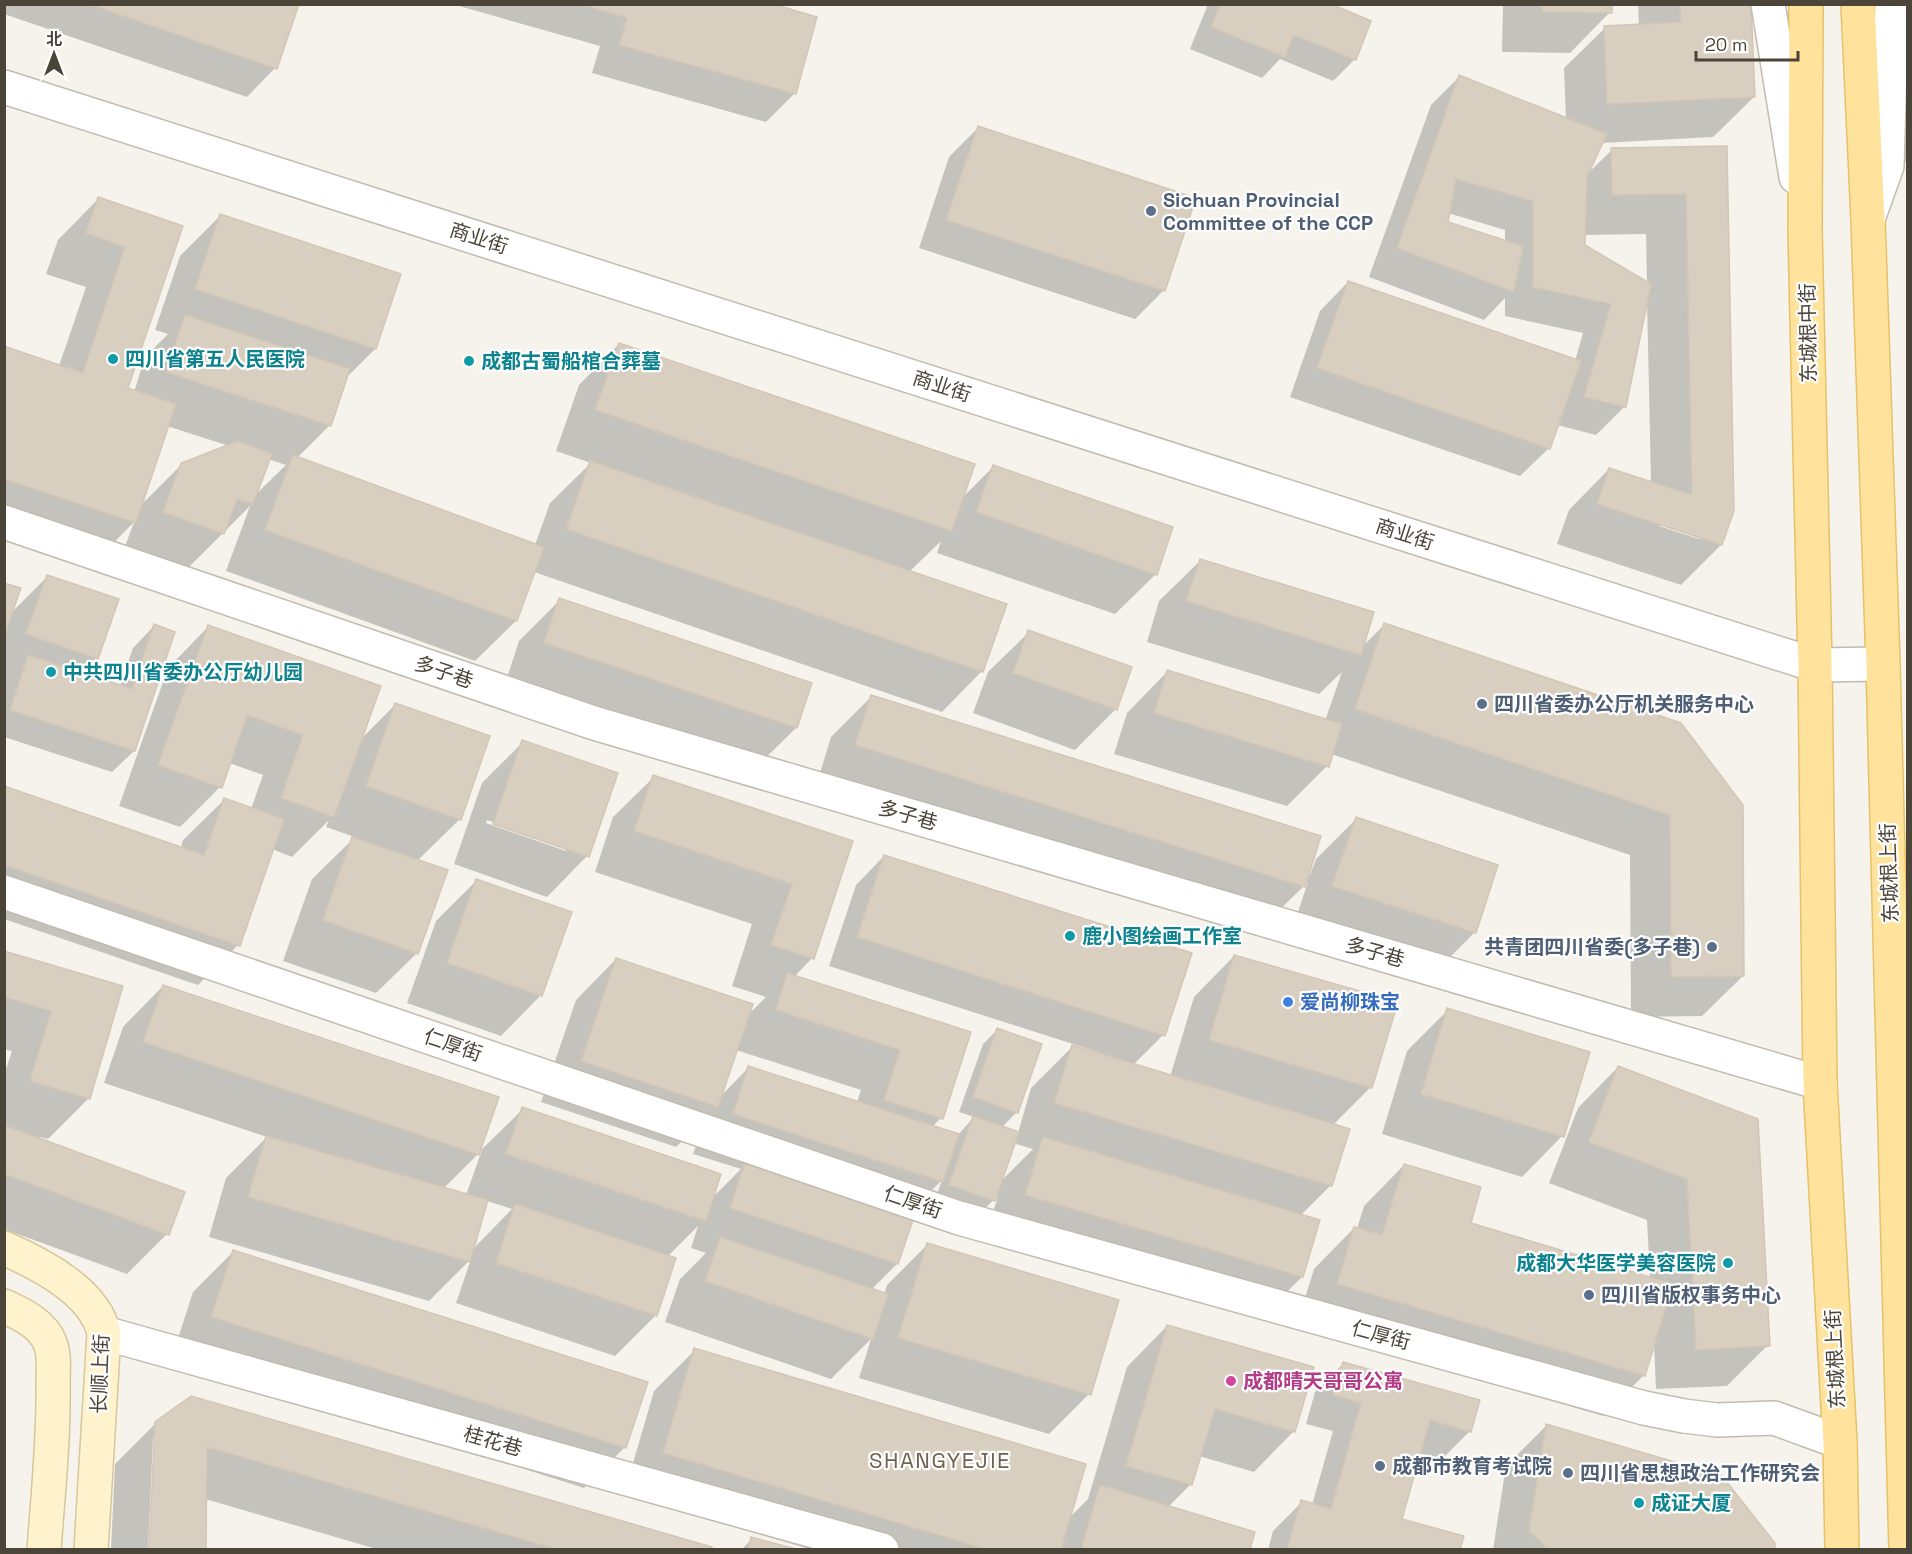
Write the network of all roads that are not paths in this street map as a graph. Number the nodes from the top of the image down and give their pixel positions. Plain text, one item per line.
1 (1768, 4) edge
2 (1806, 4) edge
3 (1858, 4) edge
4 (1892, 4) edge
5 (4, 87) edge
6 (1898, 166) edge
7 (1868, 219) junction
8 (1805, 230) junction
9 (4, 522) edge
10 (1882, 664) junction
11 (1815, 665) junction
12 (1898, 851) edge
13 (4, 891) edge
14 (1820, 1083) junction
15 (4, 1248) edge
16 (4, 1306) edge
17 (104, 1333) junction
18 (1840, 1442) junction
19 (44, 1550) edge
20 (91, 1550) edge
21 (882, 1550) edge
22 (1842, 1550) edge
23 (1906, 1550) edge

1 - 8 street, 东城根中街
2 - 8 main road
3 - 7 main road
4 - 6 street
5 - 11 street, 商业街
6 - 7 street
7 - 10 main road
8 - 11 main road, 东城根中街
9 - 14 street, 多子巷
10 - 11 street, 商业街
10 - 12 main road, 东城根上街
11 - 14 main road, 东城根上街
12 - 23 main road, 东城根上街
13 - 18 street, 仁厚街
14 - 18 main road, 东城根上街
15 - 17 main road, 长顺上街
16 - 19 main road
17 - 20 main road, 长顺上街
17 - 21 street, 桂花巷
18 - 22 main road, 东城根上街

